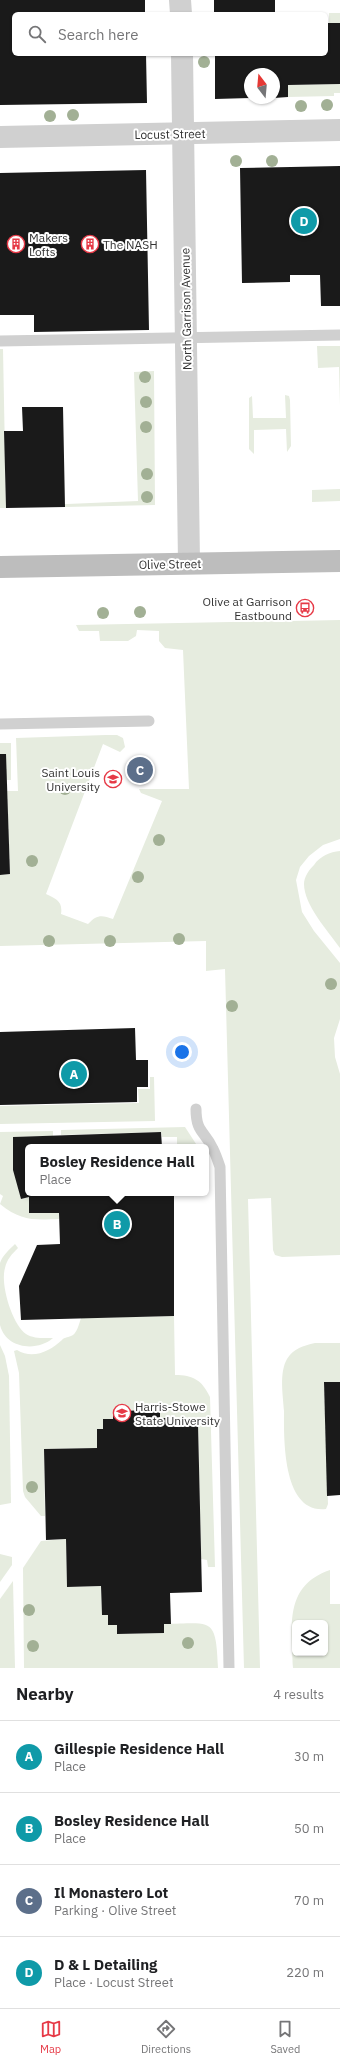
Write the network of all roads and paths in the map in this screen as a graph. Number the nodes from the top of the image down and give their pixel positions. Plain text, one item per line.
1 (180, 0) edge
2 (181, 12) edge
3 (182, 56) edge
4 (340, 130) edge
5 (184, 133) junction
6 (0, 137) edge
7 (340, 335) edge
8 (187, 338) junction
9 (0, 341) edge
10 (340, 561) edge
11 (189, 563) junction
12 (0, 567) edge
13 (149, 721) dead end
14 (0, 724) edge
15 (196, 1109) dead end
16 (229, 1668) edge

1 - 2 street
3 - 5 street, North Garrison Avenue
4 - 5 street, Locust Street
5 - 6 street, Locust Street
5 - 8 street, North Garrison Avenue
7 - 8 lane
8 - 9 lane
8 - 11 street, North Garrison Avenue
10 - 11 main road, Olive Street
11 - 12 main road, Olive Street
13 - 14 lane
15 - 16 lane

